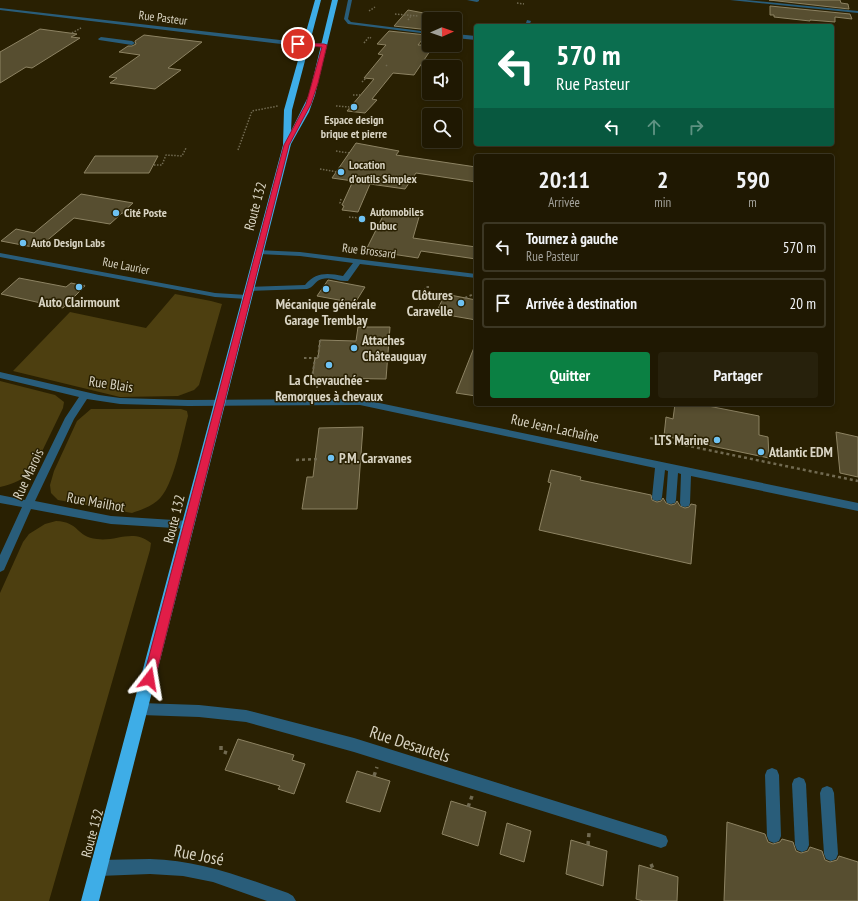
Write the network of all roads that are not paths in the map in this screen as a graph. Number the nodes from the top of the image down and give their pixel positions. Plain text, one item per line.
1 (318, 0) edge
2 (335, 0) edge
3 (350, 0) edge
4 (469, 0) edge
5 (732, 0) edge
6 (477, 1) edge
7 (745, 1) edge
8 (755, 1) edge
9 (0, 9) edge
10 (858, 12) edge
11 (422, 32) edge
12 (462, 37) edge
13 (474, 38) edge
14 (102, 39) dead end
15 (132, 43) dead end
16 (306, 45) junction
17 (324, 45) junction
18 (302, 95) junction
19 (287, 145) junction
20 (259, 252) junction
21 (0, 255) edge
22 (358, 261) junction
23 (474, 276) edge
24 (248, 293) junction
25 (0, 375) edge
26 (85, 394) junction
27 (220, 403) junction
28 (660, 465) junction
29 (674, 468) junction
30 (686, 471) junction
31 (657, 497) dead end
32 (0, 499) edge
33 (671, 500) dead end
34 (685, 503) dead end
35 (29, 504) junction
36 (858, 507) edge
37 (189, 525) junction
38 (0, 567) edge
39 (141, 709) junction
40 (772, 775) dead end
41 (799, 784) dead end
42 (827, 793) dead end
43 (774, 836) dead end
44 (662, 841) dead end
45 (802, 845) dead end
46 (831, 854) dead end
47 (99, 868) junction
48 (90, 901) edge
49 (288, 901) edge

1 - 16 highway, Route 132
2 - 17 highway, Route 132
3 - 11 street
4 - 6 street
5 - 7 street
7 - 8 street
8 - 10 street
9 - 16 street, Rue Pasteur
12 - 13 street
14 - 15 street
16 - 17 street, Rue Pasteur
16 - 18 highway, Route 132
17 - 18 highway, Route 132
18 - 19 highway, Route 132
18 - 19 highway, Route 132
19 - 20 highway, Route 132
20 - 22 street, Rue Brossard
20 - 24 highway, Route 132
21 - 24 street, Rue Laurier
22 - 23 street, Rue Brossard
22 - 24 street, Rue Laurier
24 - 27 highway, Route 132
25 - 26 street, Rue Blais
26 - 27 street, Rue Blais
26 - 35 street, Rue Marois
27 - 28 street, Rue Jean-Lachaîne
27 - 37 highway, Route 132
28 - 29 street, Rue Jean-Lachaîne
28 - 31 street
29 - 30 street, Rue Jean-Lachaîne
29 - 33 street
30 - 34 street
30 - 36 street, Rue Jean-Lachaîne
32 - 35 street, Rue Mailhot
35 - 37 street, Rue Mailhot
35 - 38 street, Rue Marois
37 - 39 highway, Route 132
39 - 44 street, Rue Desautels
39 - 47 highway, Route 132
40 - 43 street
41 - 45 street
42 - 46 street
47 - 48 highway, Route 132
47 - 49 street, Rue José

